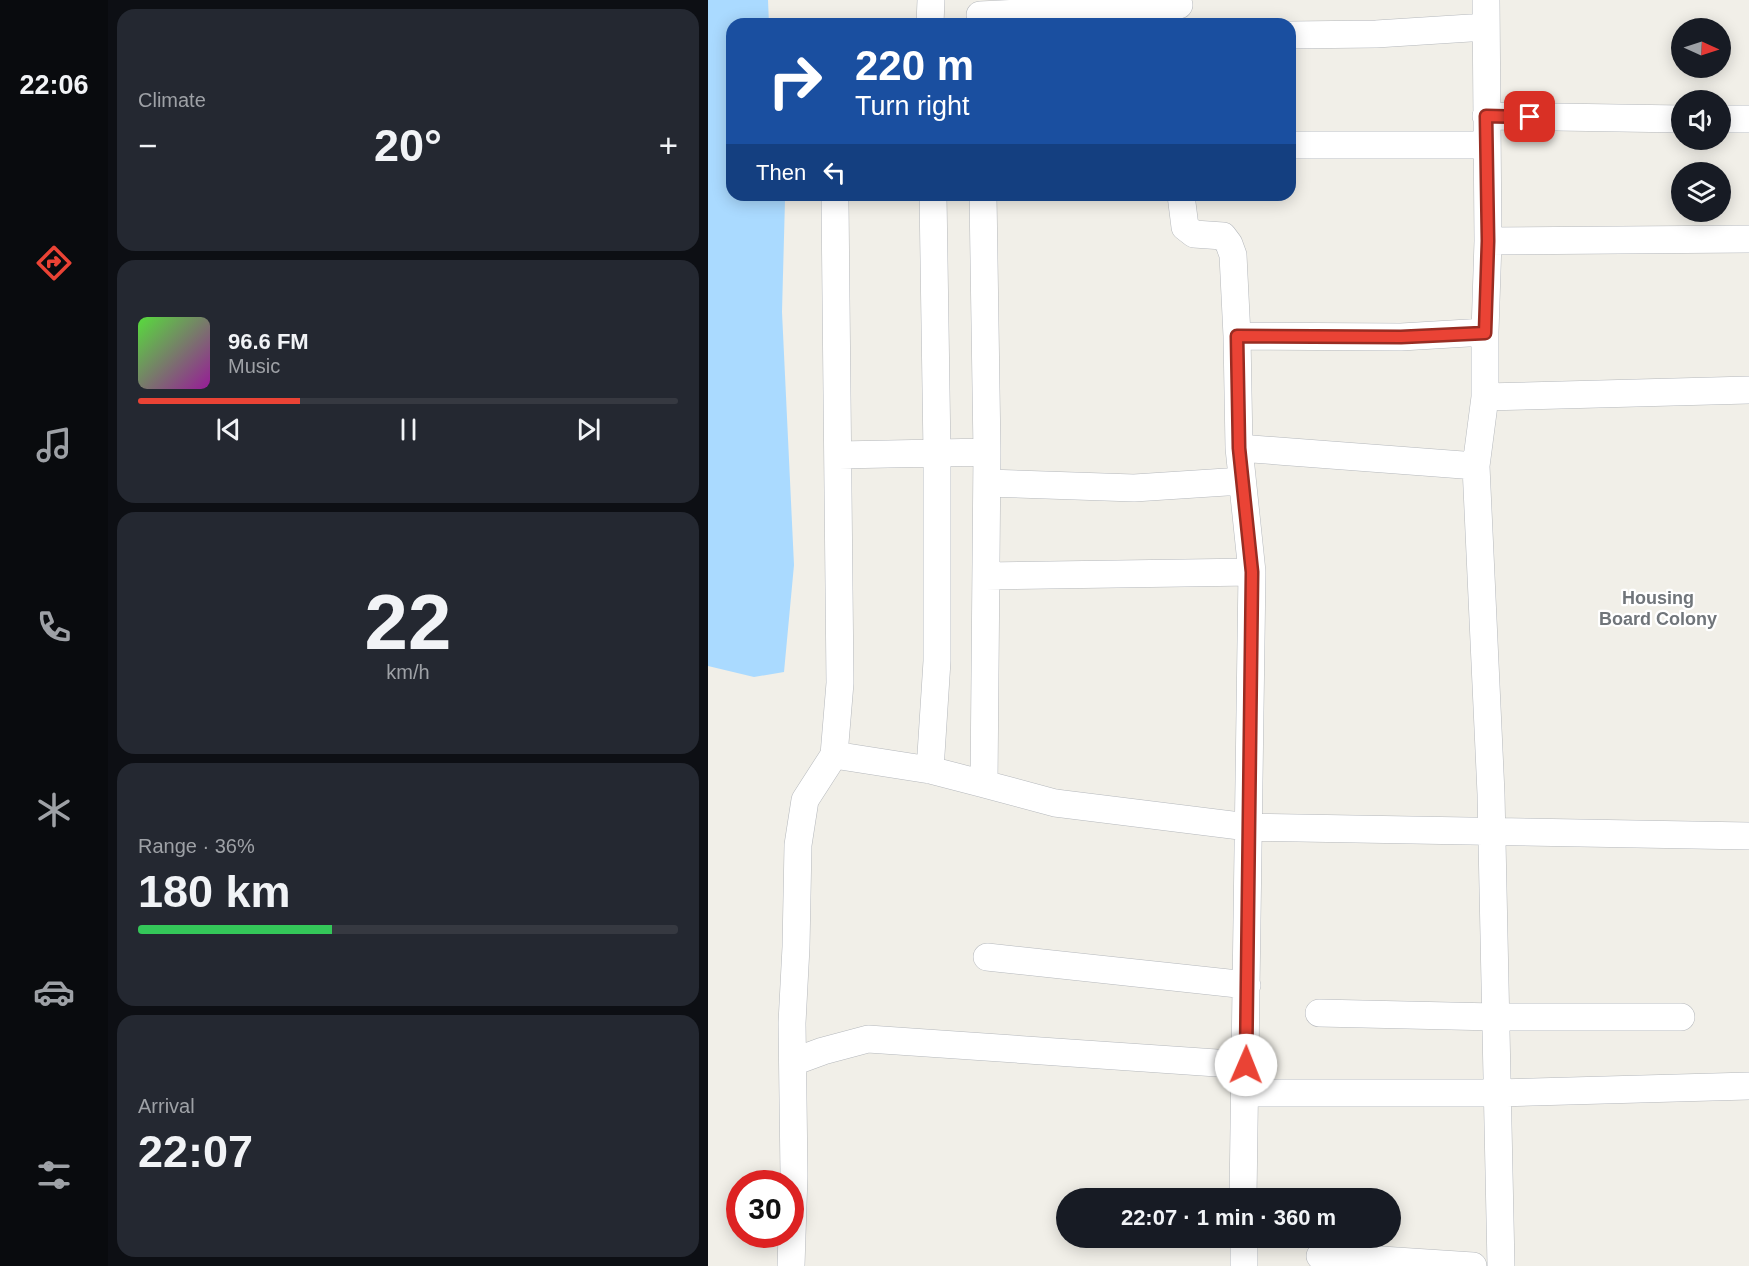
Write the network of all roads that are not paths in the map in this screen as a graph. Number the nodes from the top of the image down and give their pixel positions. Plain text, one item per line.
1 (931, 0) edge
2 (1486, 0) edge
3 (1179, 10) edge
4 (980, 13) edge
5 (1067, 17) edge
6 (930, 18) edge
7 (1486, 27) junction
8 (1296, 35) edge
9 (1486, 116) junction
10 (1671, 119) edge
11 (1731, 119) edge
12 (1749, 119) edge
13 (1487, 144) junction
14 (1296, 145) edge
15 (835, 201) dead end
16 (933, 201) edge
17 (983, 201) edge
18 (1182, 201) edge
19 (1749, 239) edge
20 (1488, 241) junction
21 (1485, 333) junction
22 (1237, 336) junction
23 (1749, 390) edge
24 (1485, 397) junction
25 (1239, 448) junction
26 (987, 452) junction
27 (937, 453) junction
28 (839, 455) junction
29 (1476, 466) junction
30 (1242, 481) junction
31 (987, 483) junction
32 (1252, 572) junction
33 (986, 576) junction
34 (834, 755) junction
35 (930, 770) junction
36 (984, 783) junction
37 (1248, 827) junction
38 (1491, 832) junction
39 (1749, 836) edge
40 (987, 957) dead end
41 (1247, 985) junction
42 (1319, 1013) dead end
43 (1495, 1017) junction
44 (1681, 1017) dead end
45 (793, 1062) junction
46 (1246, 1065) junction
47 (1749, 1086) edge
48 (1245, 1093) junction
49 (1497, 1093) junction
50 (1243, 1188) edge
51 (1244, 1248) edge
52 (1320, 1256) dead end
53 (791, 1266) edge
54 (1244, 1266) edge
55 (1473, 1266) edge
56 (1501, 1266) edge

1 - 6 street
2 - 7 street
3 - 5 street
4 - 5 street
7 - 8 street
7 - 9 street
9 - 10 street
9 - 13 street
11 - 12 street
13 - 14 street
13 - 20 street
15 - 28 street
16 - 27 street
17 - 26 street
18 - 22 street
19 - 20 street
20 - 21 street
21 - 22 street
21 - 24 street
22 - 25 street
23 - 24 street
24 - 29 street
25 - 29 street
25 - 30 street
26 - 27 street
26 - 31 street
27 - 28 street
27 - 35 street
28 - 34 street
29 - 38 street
30 - 31 street
30 - 32 street
31 - 33 street
32 - 33 street
32 - 37 street
33 - 36 street
34 - 35 street
34 - 45 street
35 - 36 street
36 - 37 street
37 - 38 street
37 - 41 street
38 - 39 street
38 - 43 street
40 - 41 street
41 - 46 street
42 - 43 street
43 - 44 street
43 - 49 street
45 - 46 street
45 - 53 street
46 - 48 street
47 - 49 street
48 - 49 street
48 - 50 street
49 - 56 street
51 - 54 street
52 - 55 street

